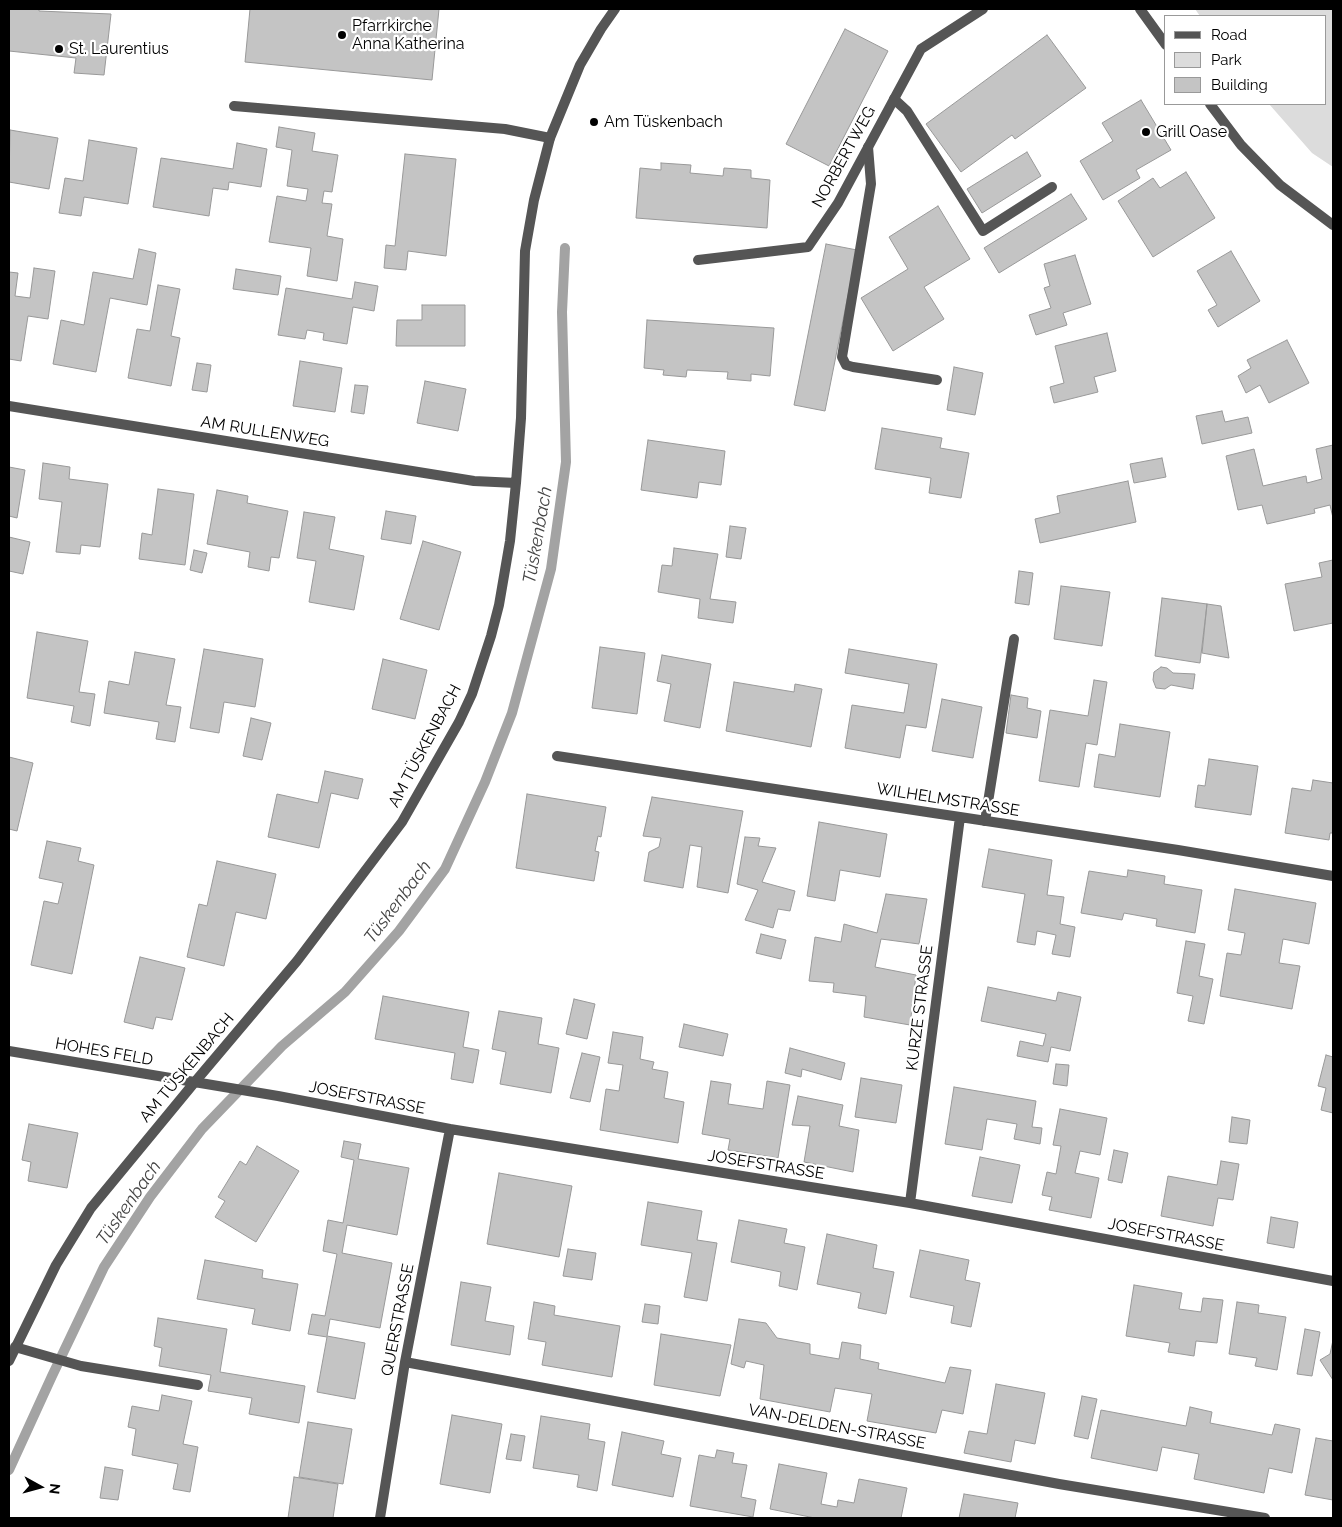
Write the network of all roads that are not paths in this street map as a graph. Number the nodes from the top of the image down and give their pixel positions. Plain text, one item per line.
1 (615, 9) edge
2 (983, 9) edge
3 (1140, 9) edge
4 (1164, 42) edge
5 (894, 98) junction
6 (1211, 105) edge
7 (234, 106) dead end
8 (550, 138) junction
9 (868, 147) junction
10 (1052, 187) dead end
11 (1333, 225) edge
12 (698, 260) dead end
13 (936, 380) dead end
14 (9, 406) edge
15 (516, 483) junction
16 (1014, 639) dead end
17 (557, 756) dead end
18 (960, 817) junction
19 (985, 821) junction
20 (1333, 876) edge
21 (9, 1051) edge
22 (194, 1083) junction
23 (450, 1129) junction
24 (910, 1203) junction
25 (1333, 1281) edge
26 (15, 1347) junction
27 (9, 1361) edge
28 (405, 1362) junction
29 (198, 1385) dead end
30 (380, 1518) edge
31 (1265, 1518) edge

1 - 8 street, AM TÜSKENBACH
2 - 5 street, NORBERTWEG
3 - 4 street
5 - 9 street, NORBERTWEG
5 - 10 street
6 - 11 street
7 - 8 street
8 - 15 street, AM TÜSKENBACH
9 - 12 street, NORBERTWEG
9 - 13 street
14 - 15 street, AM RULLENWEG
15 - 22 street, AM TÜSKENBACH
16 - 19 street
17 - 18 street, WILHELMSTRASSE
18 - 19 street, WILHELMSTRASSE
18 - 24 street, KURZE STRASSE
19 - 20 street, WILHELMSTRASSE
21 - 22 street, HOHES FELD
22 - 23 street, JOSEFSTRASSE
22 - 26 street, AM TÜSKENBACH
23 - 24 street, JOSEFSTRASSE
23 - 28 street, QUERSTRASSE
24 - 25 street, JOSEFSTRASSE
26 - 27 street, AM TÜSKENBACH
26 - 29 street
28 - 30 street, QUERSTRASSE
28 - 31 street, VAN-DELDEN-STRASSE

